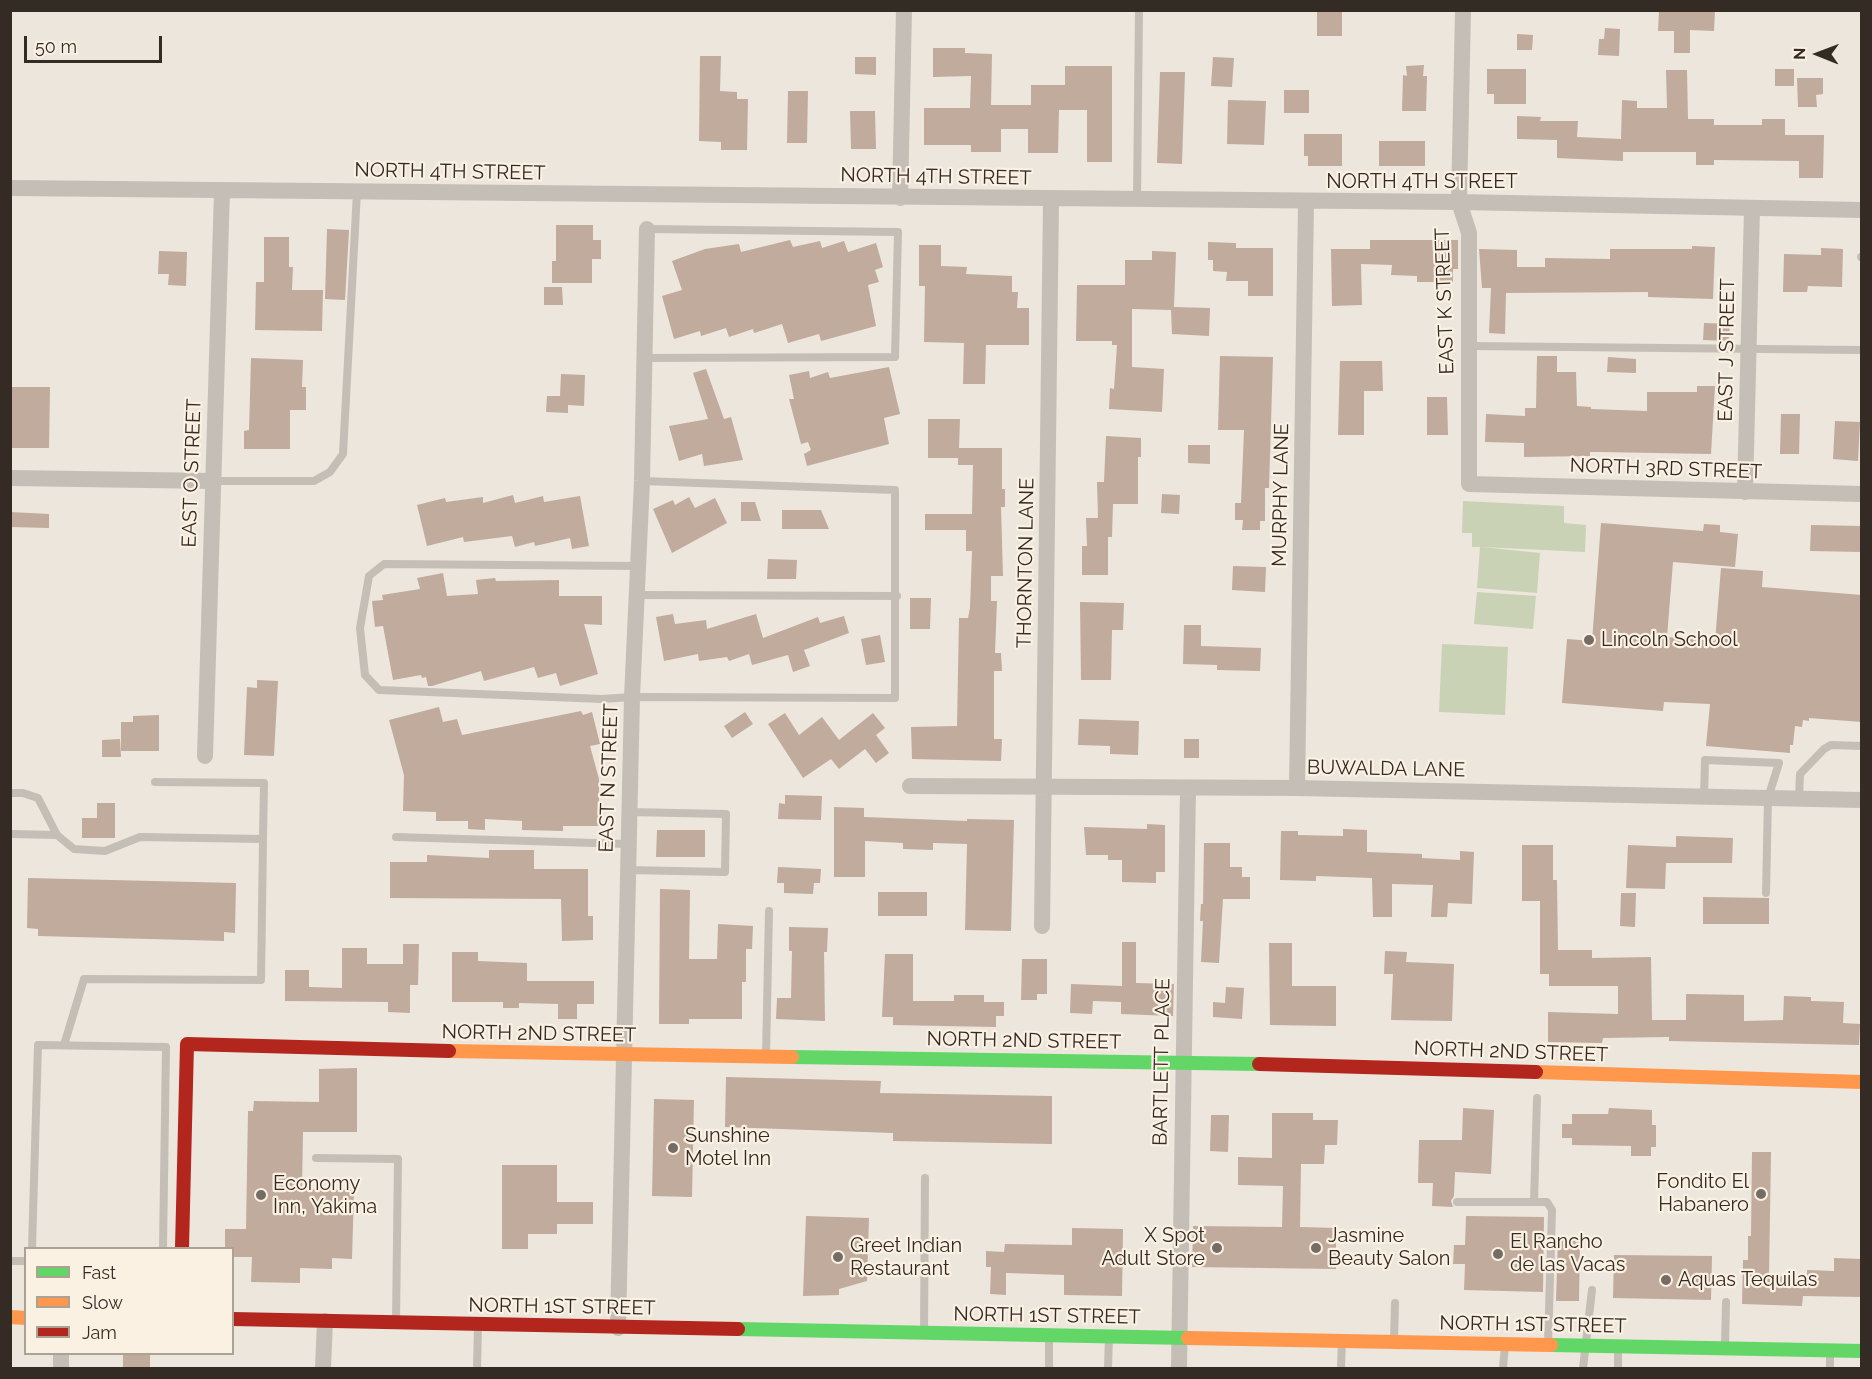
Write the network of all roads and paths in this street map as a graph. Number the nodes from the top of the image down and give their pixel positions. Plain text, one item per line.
1 (904, 10) edge
2 (1139, 10) edge
3 (1463, 10) edge
4 (10, 188) edge
5 (222, 191) junction
6 (357, 192) junction
7 (900, 198) junction
8 (1051, 200) junction
9 (1137, 201) junction
10 (1306, 202) junction
11 (1459, 202) junction
12 (1752, 209) junction
13 (1862, 210) edge
14 (647, 229) joint
15 (1469, 346) junction
16 (1749, 350) junction
17 (1862, 350) edge
18 (644, 358) junction
19 (10, 478) edge
20 (213, 481) junction
21 (642, 481) junction
22 (1469, 484) joint
23 (1745, 492) junction
24 (1862, 494) edge
25 (638, 566) junction
26 (637, 595) junction
27 (897, 596) junction
28 (632, 696) junction
29 (1862, 746) edge
30 (205, 756) dead end
31 (154, 782) dead end
32 (910, 786) dead end
33 (1045, 787) junction
34 (1188, 788) junction
35 (1298, 789) junction
36 (10, 794) edge
37 (1704, 797) junction
38 (1768, 798) junction
39 (1799, 799) junction
40 (1862, 800) edge
41 (629, 812) junction
42 (10, 834) edge
43 (57, 835) junction
44 (396, 837) dead end
45 (263, 839) junction
46 (628, 844) junction
47 (628, 870) junction
48 (1766, 893) dead end
49 (769, 911) dead end
50 (1042, 926) dead end
51 (64, 1045) junction
52 (623, 1055) junction
53 (766, 1057) junction
54 (1183, 1062) junction
55 (1862, 1082) edge
56 (1537, 1098) dead end
57 (316, 1158) dead end
58 (926, 1178) dead end
59 (1457, 1202) dead end
60 (1534, 1202) junction
61 (32, 1247) edge
62 (163, 1247) edge
63 (182, 1247) edge
64 (1592, 1290) dead end
65 (1726, 1302) dead end
66 (1395, 1303) dead end
67 (234, 1319) edge
68 (325, 1321) junction
69 (396, 1323) junction
70 (478, 1325) junction
71 (618, 1328) junction
72 (924, 1333) junction
73 (1049, 1335) junction
74 (1109, 1336) junction
75 (1180, 1337) junction
76 (1342, 1340) junction
77 (1394, 1342) junction
78 (1505, 1344) junction
79 (1548, 1344) junction
80 (1587, 1345) junction
81 (1618, 1346) junction
82 (1725, 1348) junction
83 (1830, 1350) junction
84 (1862, 1351) edge
85 (323, 1368) edge
86 (477, 1368) edge
87 (1049, 1368) edge
88 (1108, 1368) edge
89 (1179, 1368) edge
90 (1341, 1368) edge
91 (1503, 1368) edge
92 (1583, 1368) edge
93 (1618, 1368) edge
94 (1830, 1368) edge

1 - 7 street
2 - 9 lane
3 - 11 street, EAST K STREET
4 - 5 street, NORTH 4TH STREET
5 - 6 street, NORTH 4TH STREET
5 - 20 street, EAST O STREET
6 - 7 street, NORTH 4TH STREET
6 - 20 lane
7 - 8 street, NORTH 4TH STREET
8 - 9 street, NORTH 4TH STREET
8 - 33 street, THORNTON LANE
9 - 10 street, NORTH 4TH STREET
10 - 11 street, NORTH 4TH STREET
10 - 35 street, MURPHY LANE
11 - 12 street, NORTH 4TH STREET
11 - 15 street, EAST K STREET
12 - 13 street, NORTH 4TH STREET
12 - 16 street, EAST J STREET
14 - 18 street, EAST N STREET
14 - 18 lane
15 - 16 lane
15 - 22 street, EAST K STREET
16 - 17 lane
16 - 23 street, EAST J STREET
18 - 21 street, EAST N STREET
19 - 20 street
20 - 30 street, EAST O STREET
21 - 25 street, EAST N STREET
21 - 27 lane
22 - 23 street, NORTH 3RD STREET
23 - 24 street, NORTH 3RD STREET
25 - 26 street, EAST N STREET
25 - 28 lane
26 - 27 lane
26 - 28 street, EAST N STREET
27 - 28 lane
28 - 41 street, EAST N STREET
29 - 39 lane
31 - 45 lane
32 - 33 street, BUWALDA LANE
33 - 34 street, BUWALDA LANE
33 - 50 street, THORNTON LANE
34 - 35 street, BUWALDA LANE
34 - 54 street, BARTLETT PLACE
35 - 37 street, BUWALDA LANE
36 - 43 lane
37 - 38 street, BUWALDA LANE
37 - 38 lane
38 - 39 street, BUWALDA LANE
38 - 48 lane
39 - 40 street, BUWALDA LANE
41 - 46 street, EAST N STREET
41 - 47 lane
42 - 43 lane
43 - 45 lane
44 - 46 lane
45 - 51 lane
46 - 47 street, EAST N STREET
47 - 52 street, EAST N STREET
49 - 53 lane
51 - 61 lane
51 - 62 lane
52 - 53 street, NORTH 2ND STREET
52 - 63 street, NORTH 2ND STREET
52 - 71 street, EAST N STREET
53 - 54 street, NORTH 2ND STREET
54 - 55 street, NORTH 2ND STREET
54 - 75 street, BARTLETT PLACE
56 - 60 lane
57 - 69 lane
58 - 72 lane
59 - 60 lane
60 - 79 lane
64 - 80 lane
65 - 82 lane
66 - 77 lane
67 - 68 street, NORTH 1ST STREET
68 - 69 street, NORTH 1ST STREET
68 - 85 street
69 - 70 street, NORTH 1ST STREET
70 - 71 street, NORTH 1ST STREET
70 - 86 lane
71 - 72 street, NORTH 1ST STREET
72 - 73 street, NORTH 1ST STREET
73 - 74 street, NORTH 1ST STREET
73 - 87 lane
74 - 75 street, NORTH 1ST STREET
74 - 88 lane
75 - 76 street, NORTH 1ST STREET
75 - 89 street, BARTLETT PLACE
76 - 77 street, NORTH 1ST STREET
76 - 90 lane
77 - 78 street, NORTH 1ST STREET
78 - 79 street, NORTH 1ST STREET
78 - 91 lane
79 - 80 street, NORTH 1ST STREET
80 - 81 street, NORTH 1ST STREET
80 - 92 lane
81 - 82 street, NORTH 1ST STREET
81 - 93 lane
82 - 83 street, NORTH 1ST STREET
83 - 84 street, NORTH 1ST STREET
83 - 94 lane

